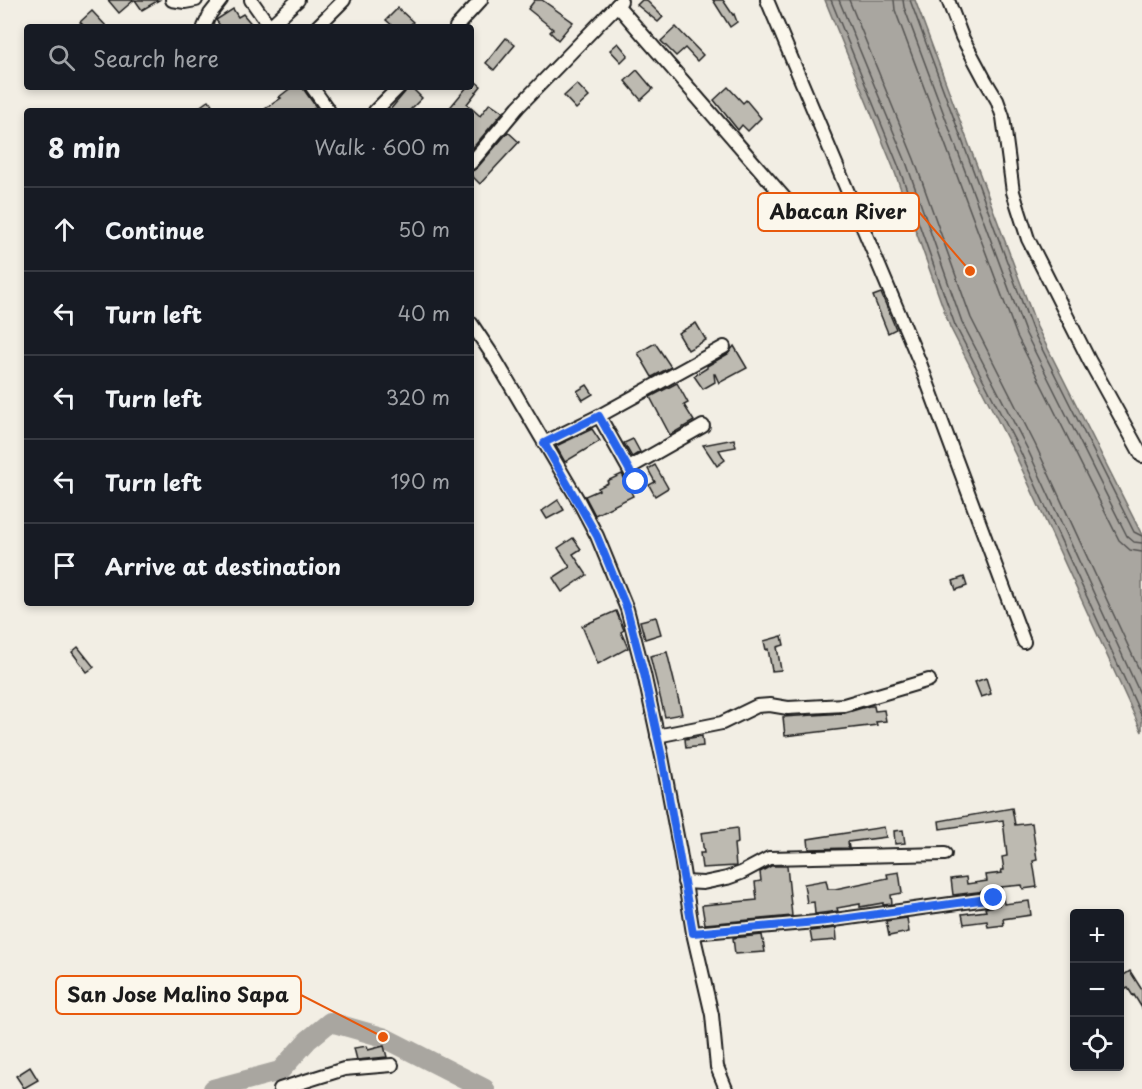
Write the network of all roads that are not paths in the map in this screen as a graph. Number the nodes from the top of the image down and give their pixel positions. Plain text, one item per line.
1 (172, 0) edge
2 (196, 0) edge
3 (221, 0) edge
4 (251, 0) edge
5 (298, 0) edge
6 (344, 0) edge
7 (481, 0) edge
8 (767, 0) edge
9 (948, 0) edge
10 (620, 2) edge
11 (205, 24) edge
12 (269, 24) edge
13 (272, 24) edge
14 (320, 24) edge
15 (459, 24) edge
16 (314, 90) edge
17 (396, 90) edge
18 (327, 108) edge
19 (378, 108) edge
20 (474, 160) edge
21 (802, 218) dead end
22 (474, 328) edge
23 (724, 347) dead end
24 (599, 416) junction
25 (703, 426) dead end
26 (544, 443) junction
27 (1142, 456) edge
28 (629, 468) junction
29 (636, 482) dead end
30 (1024, 642) dead end
31 (929, 680) dead end
32 (657, 736) junction
33 (945, 854) dead end
34 (684, 882) junction
35 (994, 898) dead end
36 (693, 933) junction
37 (392, 1065) dead end
38 (280, 1089) edge
39 (726, 1089) edge

1 - 2 street
3 - 11 street
4 - 12 street
5 - 13 street
6 - 14 street
7 - 15 street
8 - 30 street
9 - 27 street
10 - 20 street
10 - 21 street
16 - 18 street
17 - 19 street
22 - 26 street
23 - 24 street
24 - 26 street
24 - 28 street
25 - 28 street
26 - 32 street
28 - 29 street
31 - 32 street
32 - 34 street
33 - 34 street
34 - 36 street
35 - 36 street
36 - 39 street
37 - 38 street

